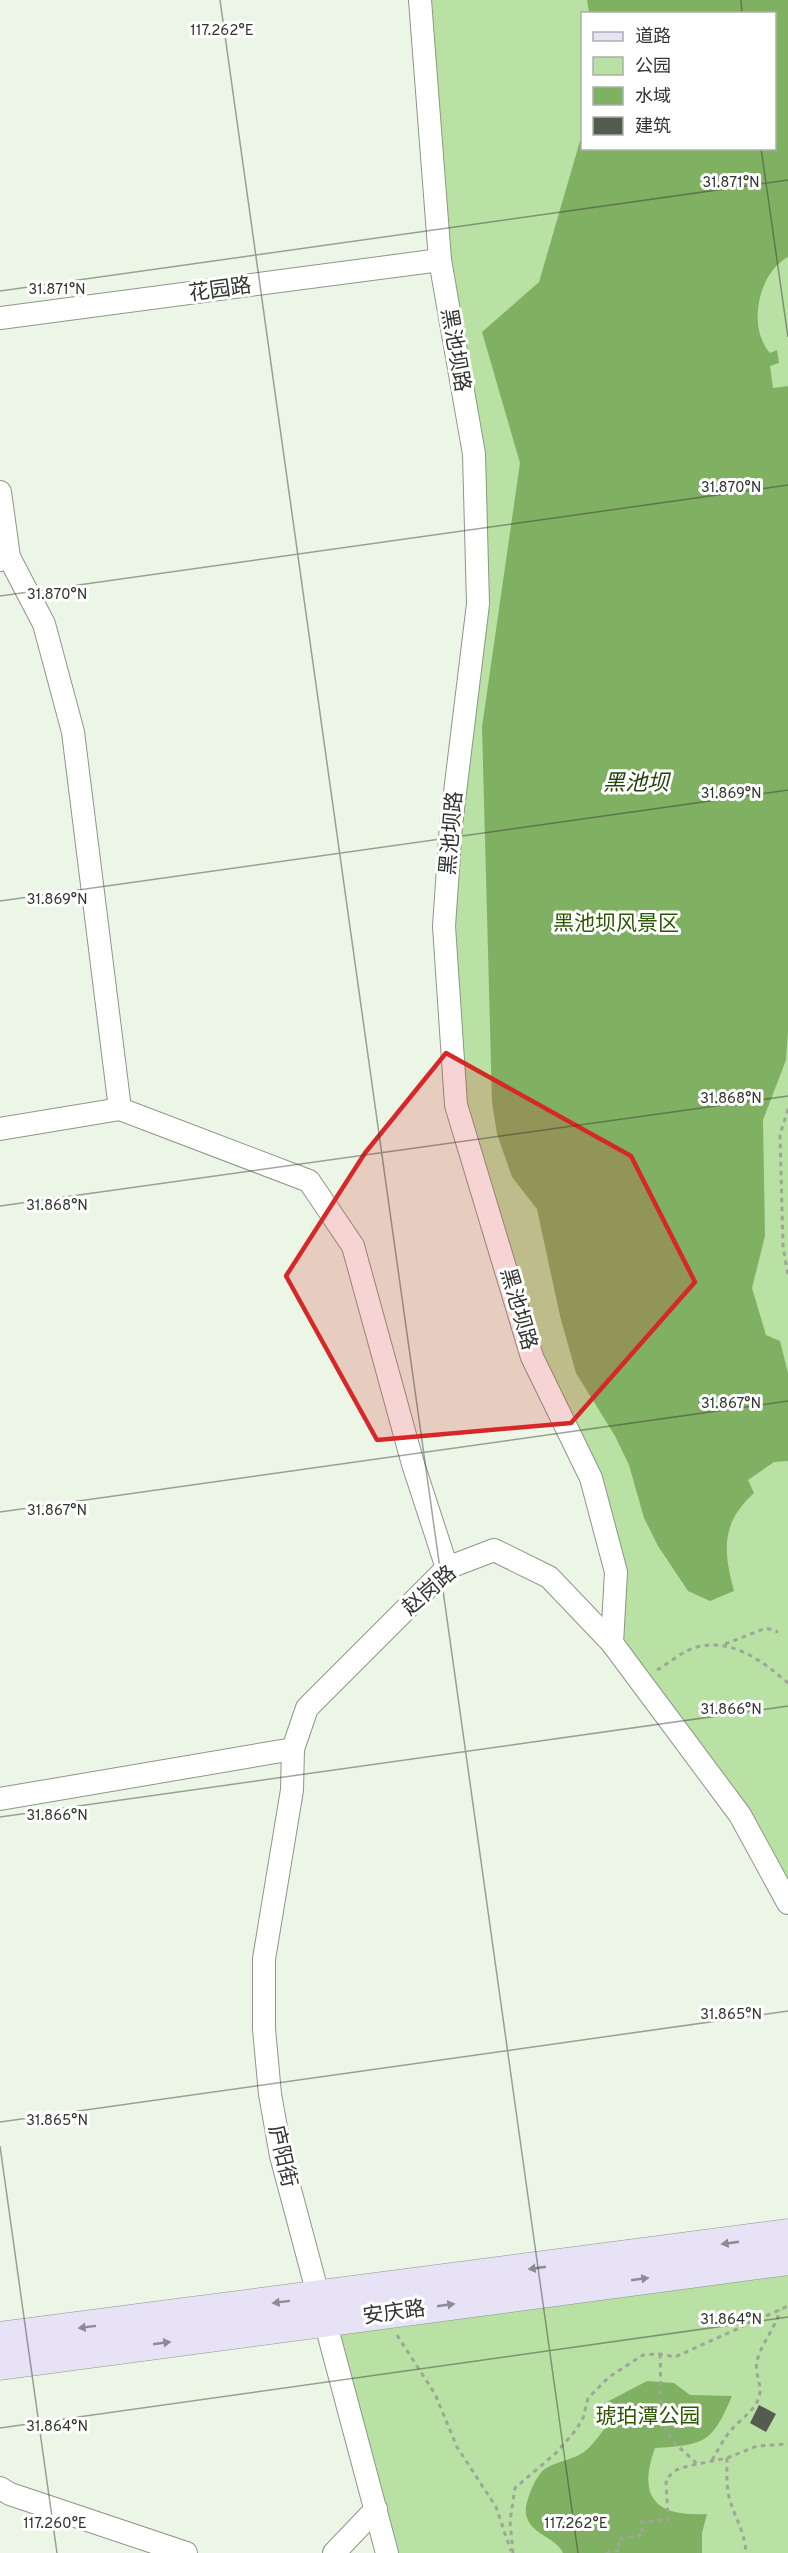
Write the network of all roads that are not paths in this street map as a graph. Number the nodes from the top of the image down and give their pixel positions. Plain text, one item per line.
1 (420, 0) edge
2 (440, 260) junction
3 (0, 318) edge
4 (0, 492) edge
5 (5, 558) edge
6 (120, 1109) junction
7 (0, 1129) edge
8 (447, 1568) junction
9 (612, 1643) junction
10 (293, 1749) junction
11 (0, 1800) edge
12 (788, 1903) edge
13 (788, 2235) edge
14 (788, 2259) edge
15 (323, 2309) junction
16 (0, 2338) edge
17 (0, 2364) edge
18 (0, 2488) edge
19 (376, 2509) junction
20 (186, 2553) edge
21 (333, 2553) edge
22 (387, 2553) edge

1 - 2 street, 黑池坝路
2 - 3 street, 花园路
2 - 9 street, 黑池坝路
4 - 5 street
5 - 6 street
6 - 7 street
6 - 8 street
8 - 9 street, 赵岗路
8 - 10 street, 赵岗路
9 - 12 street, 赵岗路
10 - 11 street
10 - 15 street, 庐阳街
13 -> 15 main road, 安庆路
15 -> 14 main road, 安庆路
15 -> 16 main road, 安庆路
17 -> 15 main road, 安庆路
15 - 19 street, 庐阳街
18 - 20 street
19 - 21 street
19 - 22 street, 庐阳街

